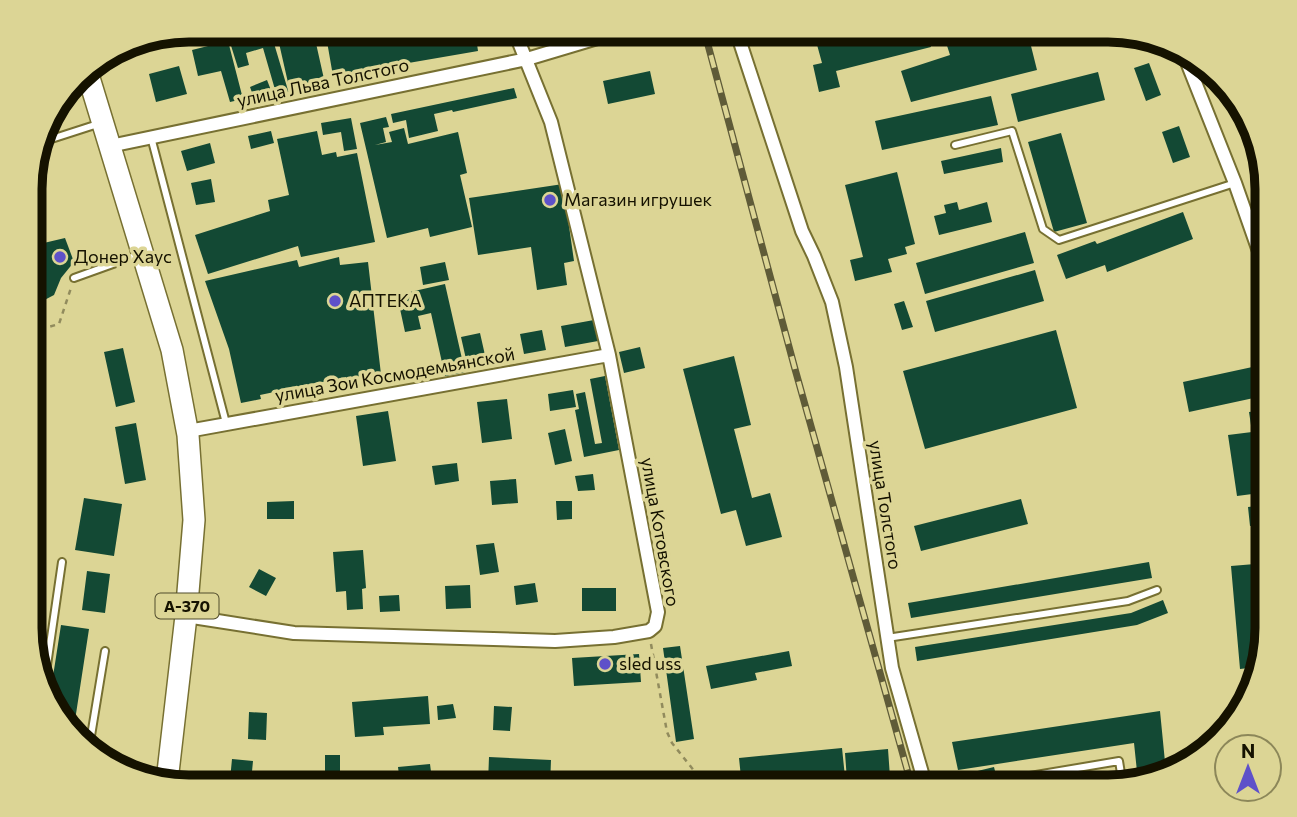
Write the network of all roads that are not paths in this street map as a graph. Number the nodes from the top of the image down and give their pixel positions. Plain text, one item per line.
1 (519, 42) edge
2 (584, 42) edge
3 (740, 42) edge
4 (527, 59) junction
5 (1189, 66) edge
6 (90, 80) edge
7 (102, 123) junction
8 (151, 136) junction
9 (51, 138) edge
10 (955, 145) dead end
11 (110, 146) junction
12 (1235, 183) junction
13 (1255, 240) edge
14 (143, 253) junction
15 (74, 278) road end
16 (609, 355) junction
17 (226, 423) junction
18 (188, 431) junction
19 (62, 562) dead end
20 (1157, 590) dead end
21 (186, 617) junction
22 (887, 638) junction
23 (105, 652) dead end
24 (47, 665) edge
25 (91, 738) edge
26 (168, 774) edge
27 (922, 775) edge
28 (1036, 775) edge
29 (1121, 775) edge

1 - 4 street, улица Котовского
2 - 4 street, улица Льва Толстого
3 - 22 street, улица Толстого
4 - 8 street, улица Льва Толстого
4 - 16 street, улица Котовского
5 - 12 street
6 - 7 highway, А-370
7 - 9 lane
7 - 11 highway, А-370
8 - 11 street, улица Льва Толстого
8 - 17 lane
10 - 12 lane
11 - 14 highway, А-370
12 - 13 street
14 - 15 lane
14 - 18 highway, А-370
16 - 17 street, улица Зои Космодемьянской
16 - 21 street, улица Котовского
17 - 18 street, улица Зои Космодемьянской
18 - 21 highway, А-370
19 - 24 lane
20 - 22 lane
21 - 26 highway, А-370
22 - 27 street, улица Толстого
23 - 25 lane
28 - 29 lane

